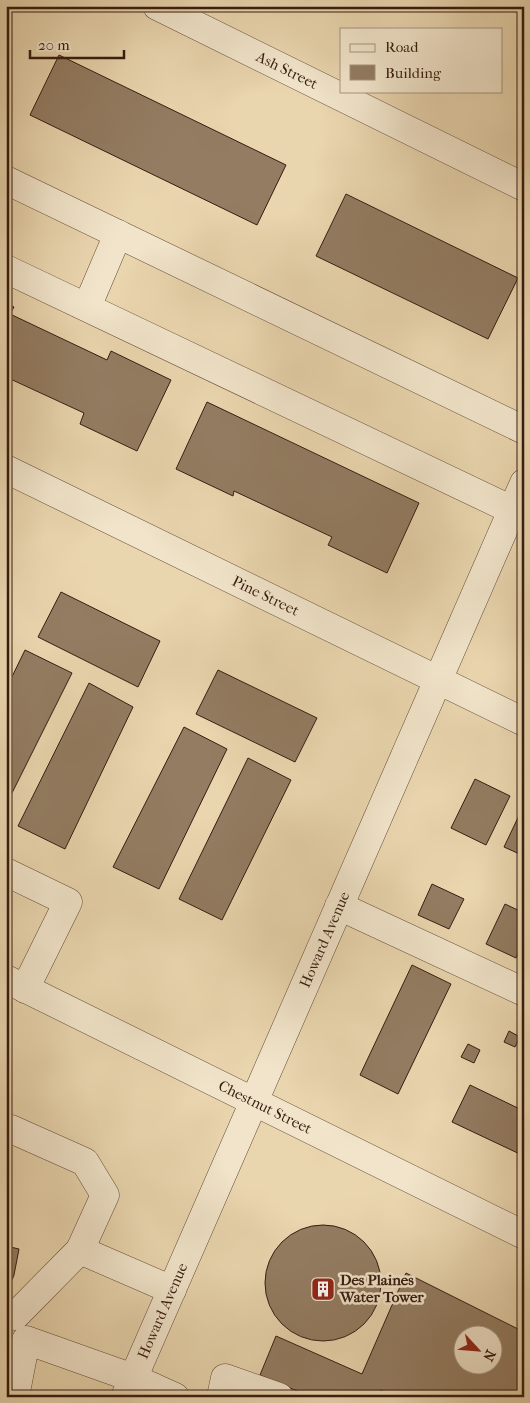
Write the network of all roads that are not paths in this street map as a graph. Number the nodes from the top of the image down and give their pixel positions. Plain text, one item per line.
1 (157, 6) edge
2 (6, 180) edge
3 (524, 187) edge
4 (118, 234) junction
5 (6, 269) edge
6 (87, 307) junction
7 (524, 430) edge
8 (6, 469) edge
9 (524, 484) edge
10 (512, 510) junction
11 (438, 680) junction
12 (524, 722) edge
13 (6, 872) edge
14 (339, 906) junction
15 (15, 984) edge
16 (524, 992) edge
17 (254, 1102) junction
18 (11, 1129) dead end
19 (524, 1235) edge
20 (80, 1250) junction
21 (172, 1290) junction
22 (16, 1324) edge
23 (129, 1387) edge
24 (15, 1397) edge
25 (175, 1397) edge
26 (221, 1397) edge
27 (279, 1397) edge

1 - 3 street, Ash Street
2 - 4 street
4 - 6 street
4 - 7 street
5 - 6 street
6 - 10 street
8 - 11 street, Pine Street
9 - 10 street, Howard Avenue
10 - 11 street, Howard Avenue
11 - 12 street, Pine Street
11 - 14 street, Howard Avenue
13 - 15 street
14 - 16 street
14 - 17 street, Howard Avenue
15 - 17 street, Chestnut Street
17 - 19 street, Chestnut Street
17 - 21 street, Howard Avenue
18 - 20 street
20 - 21 street
20 - 22 street
21 - 23 street, Howard Avenue
22 - 23 street
22 - 24 street
23 - 25 street
26 - 27 street

